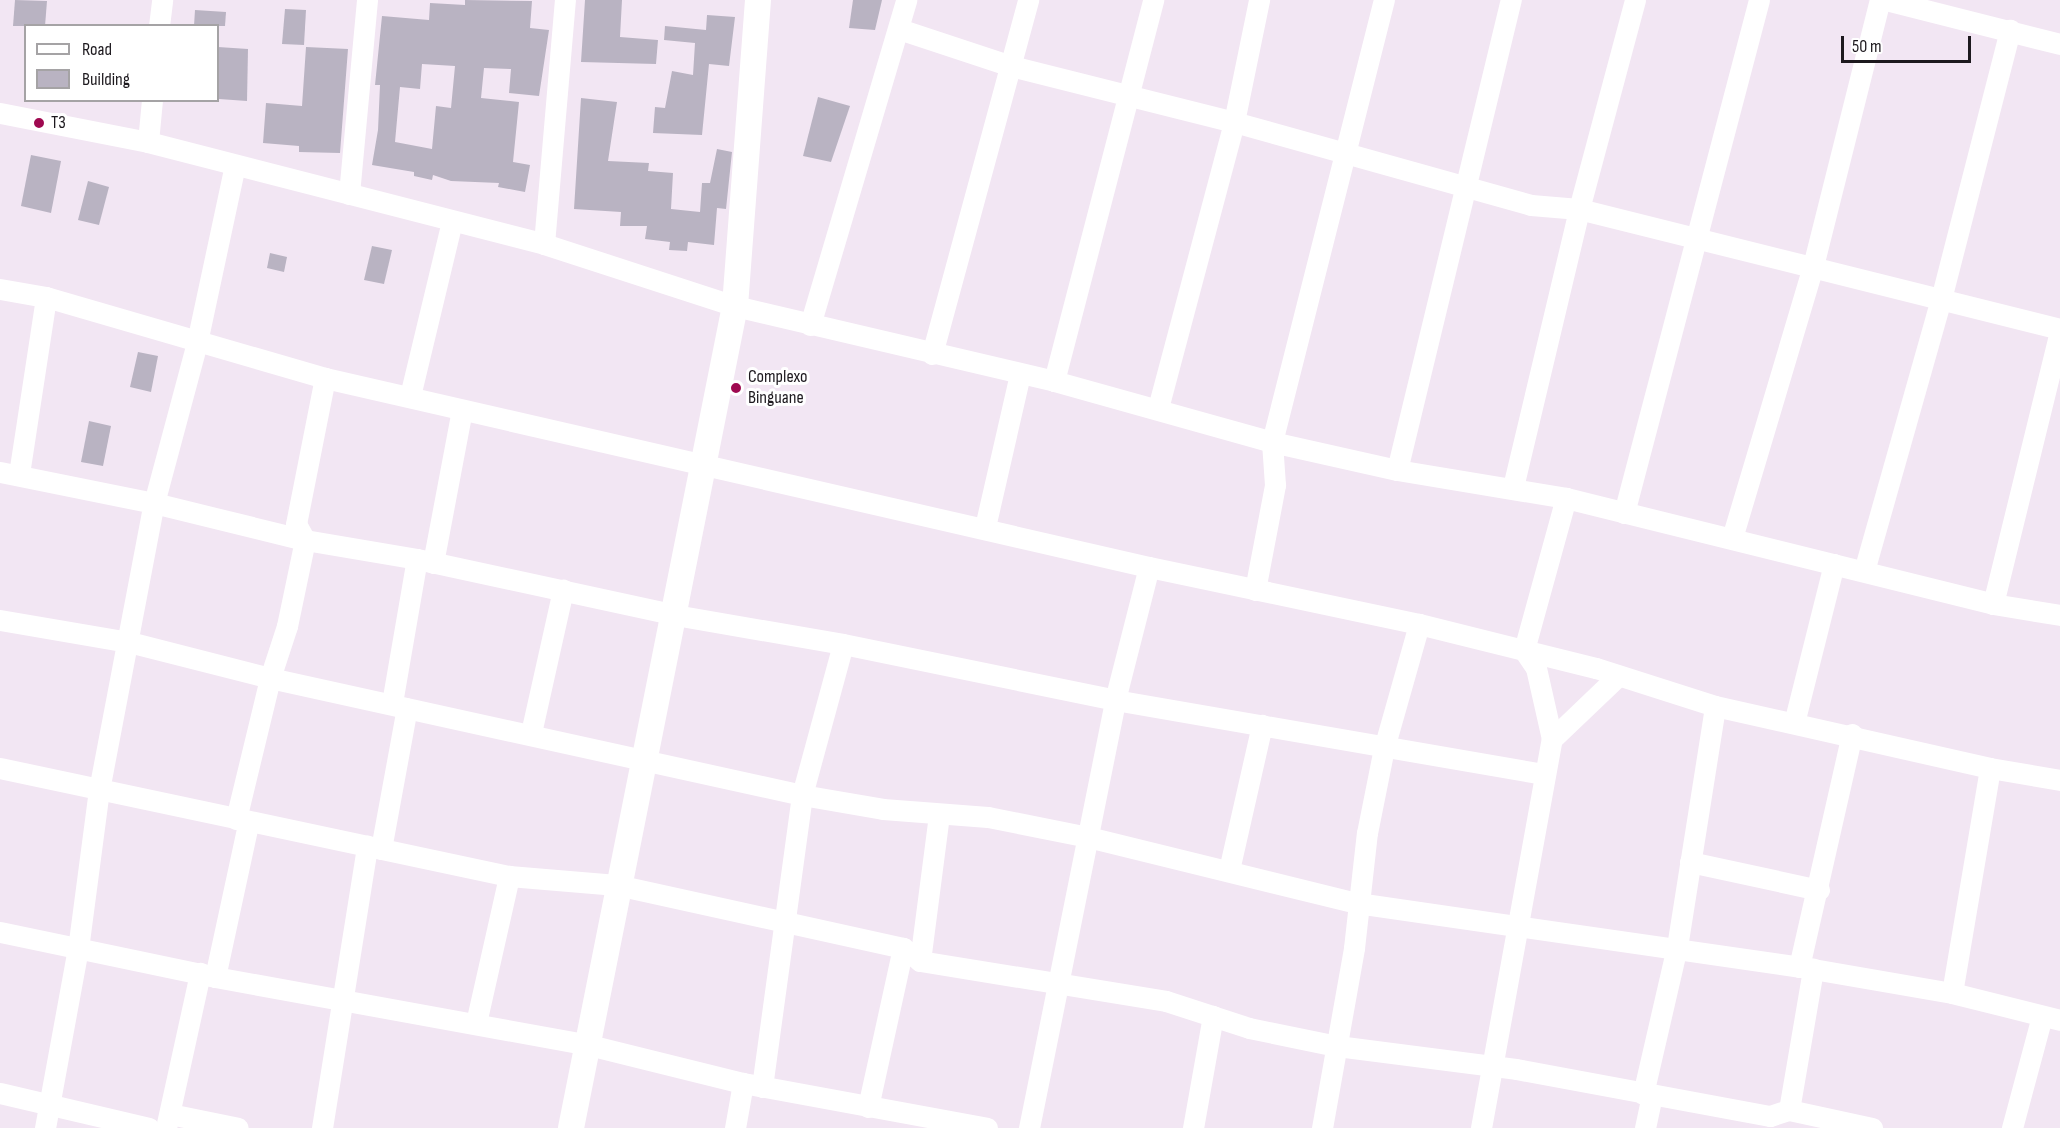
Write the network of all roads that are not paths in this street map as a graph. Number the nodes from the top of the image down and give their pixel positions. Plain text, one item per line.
1 (162, 0) edge
2 (367, 0) edge
3 (565, 0) edge
4 (758, 0) edge
5 (906, 0) edge
6 (1028, 0) edge
7 (1153, 0) edge
8 (1259, 0) edge
9 (1384, 0) edge
10 (1511, 0) edge
11 (1635, 0) edge
12 (1759, 0) edge
13 (1880, 0) edge
14 (1886, 0) edge
15 (159, 24) edge
16 (899, 29) junction
17 (2010, 30) junction
18 (2060, 44) edge
19 (1011, 66) junction
20 (1130, 96) junction
21 (152, 102) edge
22 (0, 113) edge
23 (1234, 122) junction
24 (148, 142) junction
25 (1347, 153) junction
26 (235, 165) junction
27 (1464, 187) junction
28 (349, 194) junction
29 (1579, 209) junction
30 (452, 220) junction
31 (1698, 237) junction
32 (544, 244) junction
33 (1813, 266) junction
34 (0, 289) edge
35 (46, 297) junction
36 (1941, 299) junction
37 (735, 306) junction
38 (810, 325) junction
39 (2060, 330) edge
40 (197, 342) junction
41 (932, 354) junction
42 (1020, 374) junction
43 (326, 378) junction
44 (1054, 381) junction
45 (410, 396) junction
46 (1158, 408) junction
47 (462, 410) junction
48 (1272, 442) junction
49 (705, 465) junction
50 (1397, 470) junction
51 (10, 473) edge
52 (1513, 487) junction
53 (1566, 498) junction
54 (154, 503) junction
55 (1624, 513) junction
56 (985, 527) junction
57 (1732, 538) junction
58 (305, 540) junction
59 (425, 561) junction
60 (1834, 564) junction
61 (1149, 567) junction
62 (1864, 571) junction
63 (1255, 590) junction
64 (563, 591) junction
65 (1993, 604) junction
66 (675, 615) junction
67 (2060, 615) edge
68 (0, 620) edge
69 (1419, 624) junction
70 (129, 642) junction
71 (843, 644) junction
72 (1524, 650) junction
73 (1618, 676) junction
74 (270, 678) junction
75 (1115, 700) junction
76 (399, 706) junction
77 (1715, 706) junction
78 (1794, 723) junction
79 (1262, 725) junction
80 (531, 733) junction
81 (1852, 734) junction
82 (1552, 739) junction
83 (1384, 748) junction
84 (645, 759) junction
85 (0, 768) edge
86 (1990, 768) junction
87 (1545, 774) junction
88 (2060, 780) edge
89 (99, 790) junction
90 (802, 795) junction
91 (939, 814) junction
92 (242, 821) junction
93 (1088, 837) junction
94 (374, 848) junction
95 (1690, 861) junction
96 (1229, 870) junction
97 (509, 876) junction
98 (617, 885) junction
99 (1819, 890) junction
100 (1357, 903) junction
101 (782, 924) junction
102 (1517, 928) junction
103 (0, 932) edge
104 (1677, 947) junction
105 (78, 949) junction
106 (911, 954) junction
107 (1806, 968) junction
108 (207, 975) junction
109 (1059, 983) junction
110 (1952, 993) junction
111 (344, 998) junction
112 (1213, 1016) junction
113 (2051, 1018) edge
114 (476, 1023) junction
115 (589, 1045) junction
116 (1336, 1046) junction
117 (1492, 1068) junction
118 (752, 1085) junction
119 (0, 1093) edge
120 (1648, 1095) junction
121 (50, 1104) junction
122 (868, 1107) junction
123 (1776, 1118) edge
124 (168, 1121) edge
125 (897, 1121) edge
126 (45, 1128) edge
127 (149, 1128) edge
128 (238, 1128) edge
129 (322, 1128) edge
130 (571, 1128) edge
131 (735, 1128) edge
132 (987, 1128) edge
133 (1029, 1128) edge
134 (1193, 1128) edge
135 (1322, 1128) edge
136 (1481, 1128) edge
137 (1645, 1128) edge
138 (1872, 1128) edge
139 (2012, 1128) edge

1 - 15 street
2 - 28 street
3 - 32 street
4 - 37 street
5 - 16 street
6 - 19 street
7 - 20 street
8 - 23 street
9 - 25 street
10 - 27 street
11 - 29 street
12 - 31 street
13 - 33 street
14 - 17 street
16 - 19 street
16 - 38 street
17 - 18 street
17 - 36 street
19 - 20 street
19 - 41 street
20 - 23 street
20 - 44 street
21 - 24 street
22 - 24 street
23 - 25 street
23 - 46 street
24 - 26 street
25 - 27 street
25 - 48 street
26 - 28 street
26 - 40 street
27 - 29 street
27 - 50 street
28 - 30 street
29 - 31 street
29 - 52 street
30 - 32 street
30 - 45 street
31 - 33 street
31 - 55 street
32 - 37 street
33 - 36 street
33 - 57 street
34 - 35 street
35 - 40 street
35 - 51 street
36 - 39 street
36 - 62 street
37 - 38 street
37 - 49 street
38 - 41 street
39 - 65 street
40 - 43 street
40 - 54 street
41 - 42 street
42 - 44 street
42 - 56 street
43 - 45 street
43 - 58 street
44 - 46 street
45 - 47 street
46 - 48 street
47 - 49 street
47 - 59 street
48 - 50 street
48 - 63 street
49 - 56 street
49 - 66 street
50 - 52 street
51 - 54 street
52 - 53 street
53 - 55 street
53 - 72 street
54 - 58 street
54 - 70 street
55 - 57 street
56 - 61 street
57 - 60 street
58 - 59 street
58 - 74 street
59 - 64 street
59 - 76 street
60 - 62 street
60 - 78 street
61 - 63 street
61 - 75 street
62 - 65 street
63 - 69 street
64 - 66 street
64 - 80 street
65 - 67 street
66 - 71 street
66 - 84 street
68 - 70 street
69 - 72 street
69 - 83 street
70 - 74 street
70 - 89 street
71 - 75 street
71 - 90 street
72 - 73 street
72 - 82 street
73 - 77 street
73 - 82 street
74 - 76 street
74 - 92 street
75 - 79 street
75 - 93 street
76 - 80 street
76 - 94 street
77 - 78 street
77 - 95 street
78 - 81 street
79 - 83 street
79 - 96 street
80 - 84 street
81 - 86 street
81 - 99 street
82 - 87 street
83 - 87 street
83 - 100 street
84 - 90 street
84 - 98 street
85 - 89 street
86 - 88 street
86 - 110 street
87 - 102 street
89 - 92 street
89 - 105 street
90 - 91 street
90 - 101 street
91 - 93 street
91 - 106 street
92 - 94 street
92 - 108 street
93 - 96 street
93 - 109 street
94 - 97 street
94 - 111 street
95 - 99 street
95 - 104 street
96 - 100 street
97 - 98 street
97 - 114 street
98 - 101 street
98 - 115 street
99 - 107 street
100 - 102 street
100 - 116 street
101 - 106 street
101 - 118 street
102 - 104 street
102 - 117 street
103 - 105 street
104 - 107 street
104 - 120 street
105 - 108 street
105 - 121 street
106 - 109 street
106 - 122 street
107 - 110 street
107 - 123 street
108 - 111 street
108 - 124 street
109 - 112 street
109 - 133 street
110 - 113 street
111 - 114 street
111 - 129 street
112 - 116 street
112 - 134 street
113 - 139 street
114 - 115 street
115 - 118 street
115 - 130 street
116 - 117 street
116 - 135 street
117 - 120 street
117 - 136 street
118 - 122 street
118 - 131 street
119 - 121 street
120 - 123 street
120 - 137 street
121 - 126 street
121 - 127 street
122 - 125 street
123 - 138 street
124 - 128 street
125 - 132 street

